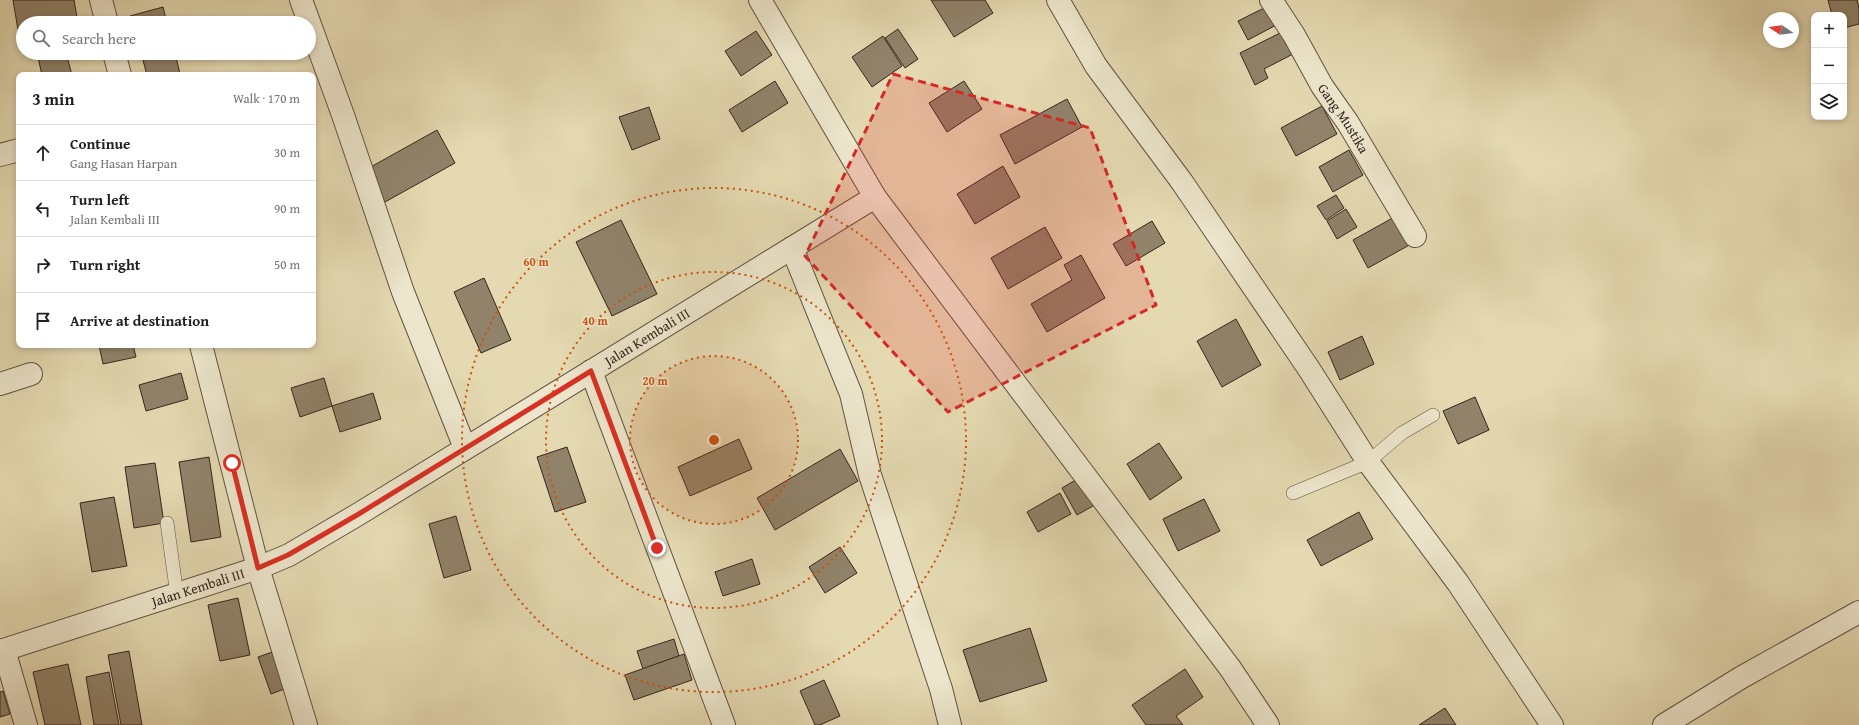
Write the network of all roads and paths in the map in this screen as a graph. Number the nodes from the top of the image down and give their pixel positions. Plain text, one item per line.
1 (101, 0) edge
2 (301, 0) edge
3 (760, 0) edge
4 (1058, 0) edge
5 (1272, 0) edge
6 (105, 16) edge
7 (307, 16) edge
8 (316, 41) edge
9 (116, 60) edge
10 (119, 72) edge
11 (16, 151) edge
12 (0, 155) edge
13 (875, 197) junction
14 (1415, 236) dead end
15 (792, 248) junction
16 (201, 348) edge
17 (591, 371) junction
18 (31, 374) dead end
19 (0, 384) edge
20 (1433, 415) dead end
21 (465, 448) junction
22 (1368, 462) junction
23 (1293, 493) dead end
24 (167, 523) dead end
25 (258, 568) junction
26 (177, 595) junction
27 (1858, 615) edge
28 (2, 651) edge
29 (26, 725) edge
30 (306, 725) edge
31 (724, 725) edge
32 (950, 725) edge
33 (1268, 725) edge
34 (1552, 725) edge
35 (1664, 725) edge

1 - 6 street
2 - 7 street
3 - 13 street
4 - 22 street
5 - 14 street, Gang Mustika
8 - 21 street
9 - 10 street
11 - 12 street
13 - 15 street, Jalan Kembali III
13 - 33 street
15 - 17 street, Jalan Kembali III
15 - 32 street
16 - 25 street
17 - 21 street, Jalan Kembali III
17 - 31 street
18 - 19 street
20 - 22 lane
21 - 25 street, Jalan Kembali III
22 - 23 lane
22 - 34 street
24 - 26 lane
25 - 26 street, Jalan Kembali III
25 - 30 street
26 - 28 street, Jalan Kembali III
27 - 35 street
28 - 29 street

